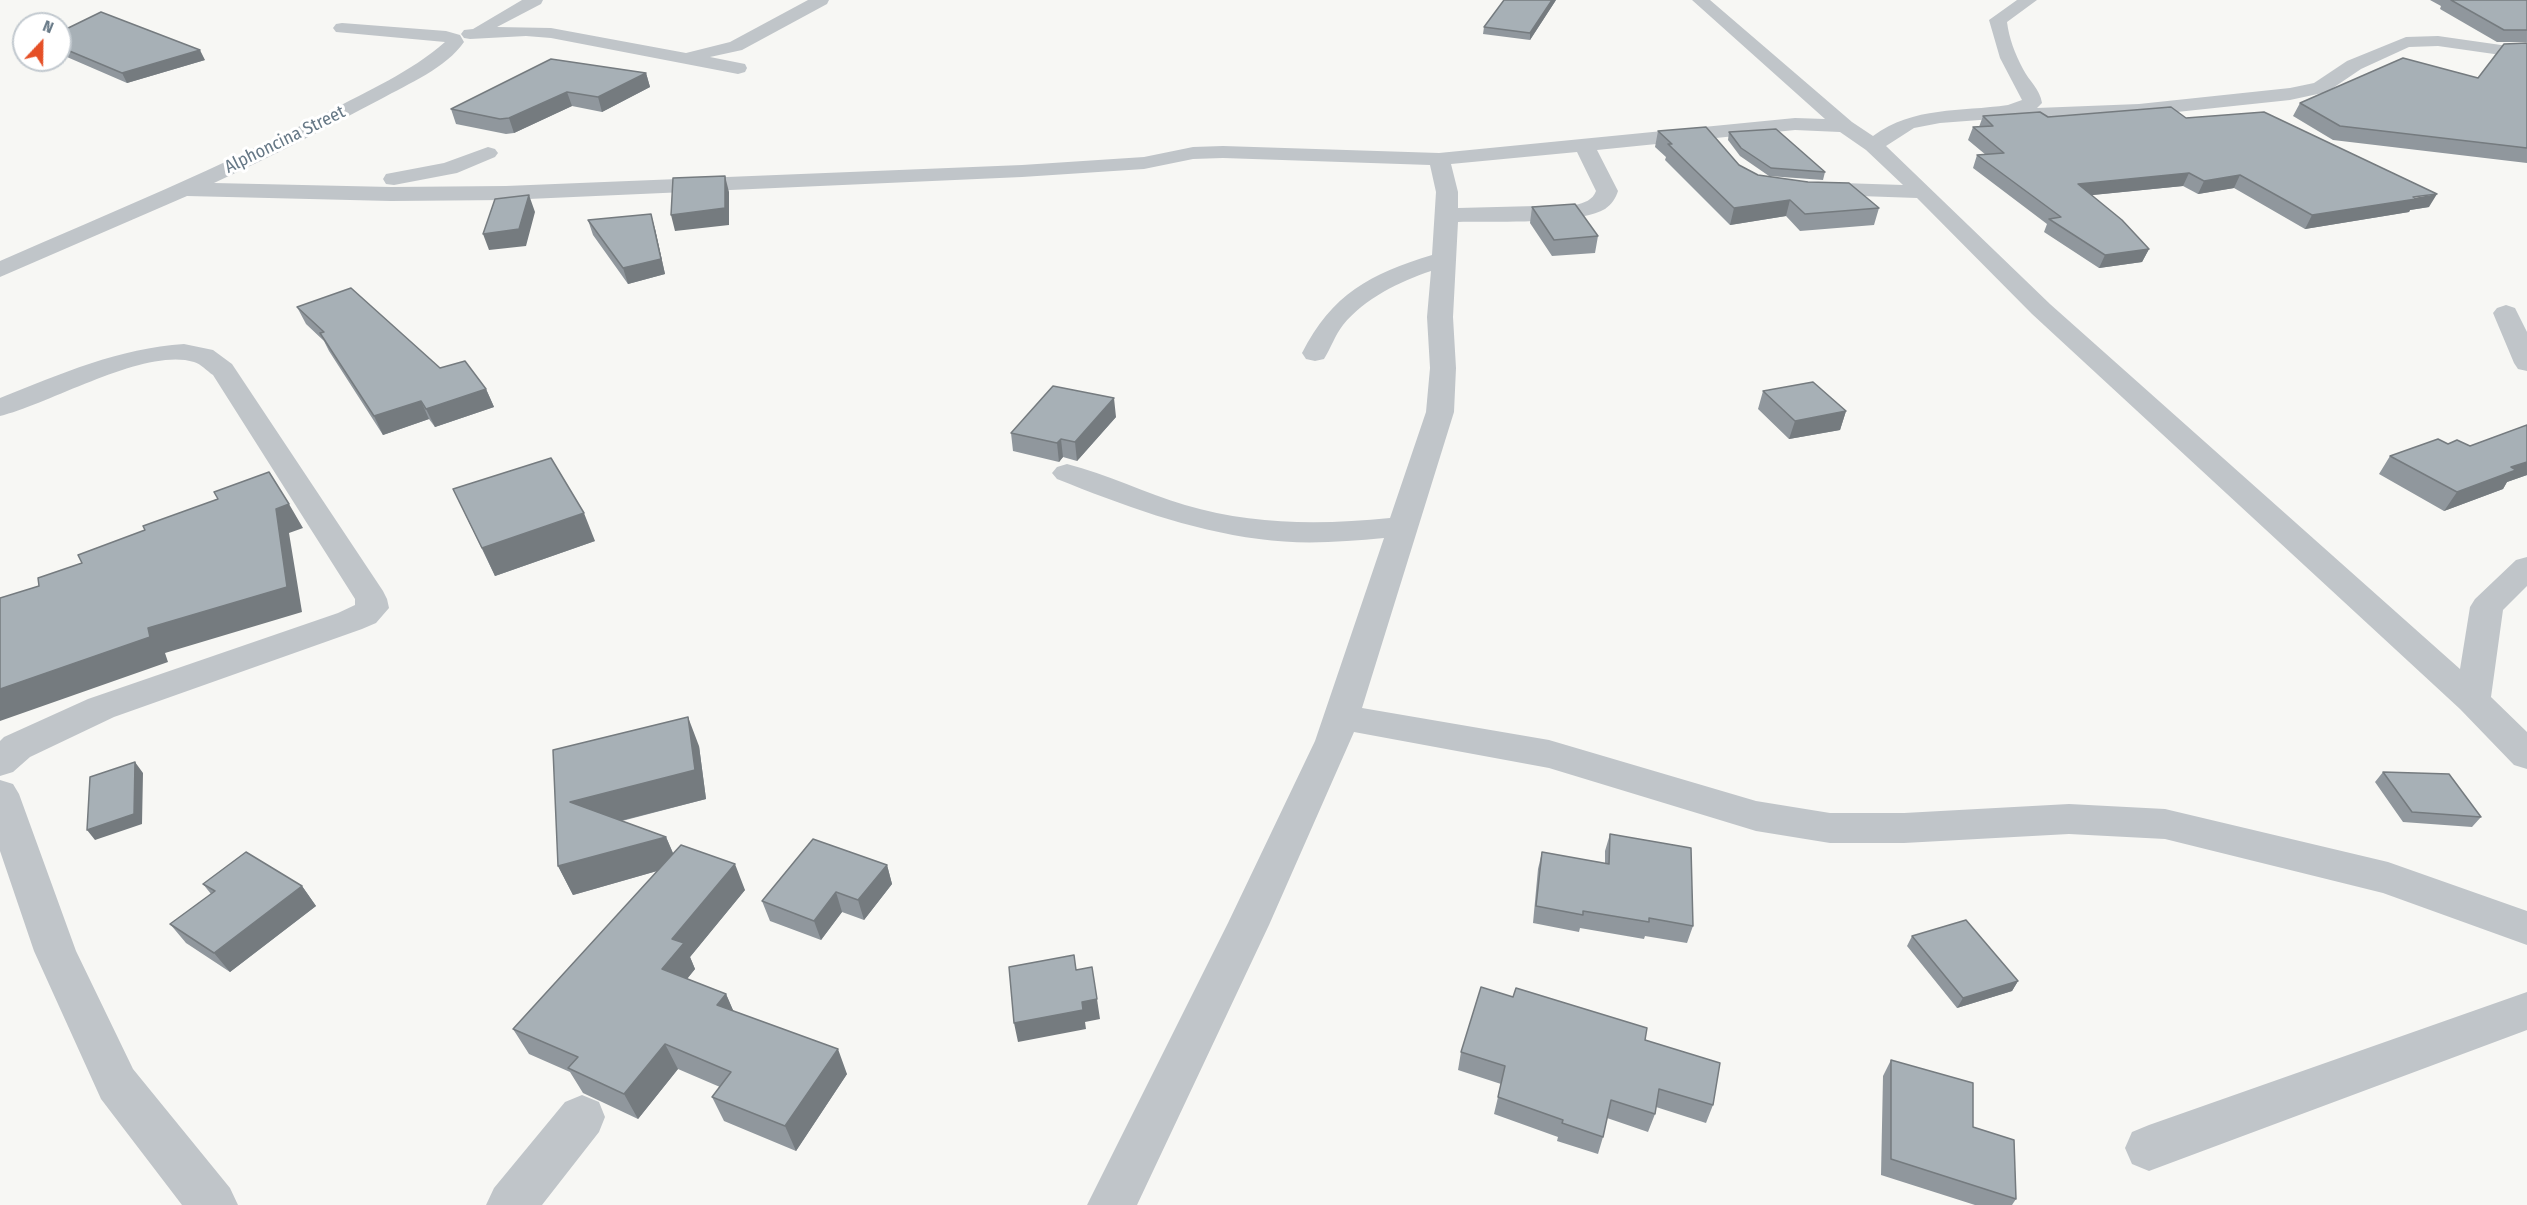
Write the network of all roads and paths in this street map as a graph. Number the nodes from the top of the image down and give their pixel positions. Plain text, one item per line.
1 (535, 0) edge
2 (821, 0) edge
3 (1700, 0) edge
4 (2029, 0) edge
5 (342, 28) dead end
6 (463, 38) junction
7 (2527, 49) edge
8 (676, 58) junction
9 (738, 68) dead end
10 (1987, 112) junction
11 (1845, 126) junction
12 (1709, 133) junction
13 (1584, 145) junction
14 (1873, 146) junction
15 (1721, 151) edge
16 (488, 153) dead end
17 (1439, 159) junction
18 (1787, 188) edge
19 (183, 189) junction
20 (319, 192) junction
21 (1923, 192) junction
22 (1447, 215) junction
23 (1444, 259) junction
24 (0, 270) edge
25 (2506, 313) dead end
26 (1315, 353) dead end
27 (2527, 363) edge
28 (0, 408) edge
29 (1067, 473) dead end
30 (1404, 526) junction
31 (2527, 567) edge
32 (2473, 700) junction
33 (1341, 717) junction
34 (2527, 754) edge
35 (0, 762) edge
36 (0, 794) edge
37 (2527, 928) edge
38 (2527, 1011) edge
39 (582, 1117) dead end
40 (2150, 1148) dead end
41 (213, 1205) edge
42 (511, 1205) edge
43 (1112, 1205) edge

1 - 6 street, Alphoncina Street
2 - 8 street
3 - 11 street
4 - 10 street
5 - 6 street
6 - 8 street
6 - 19 street, Alphoncina Street
7 - 10 street
8 - 9 street
10 - 14 street
11 - 12 street
11 - 14 street
12 - 13 street
12 - 15 street
13 - 17 street
13 - 22 street
14 - 21 street
16 - 20 street
17 - 20 street
17 - 22 street
18 - 21 street
19 - 20 street
19 - 24 street, Alphoncina Street
21 - 32 street
22 - 23 street
23 - 26 street
23 - 30 street
25 - 27 street
28 - 35 street
29 - 30 street
30 - 33 street
31 - 32 street
32 - 34 street
33 - 37 street
33 - 43 street
36 - 41 street
38 - 40 street
39 - 42 street

